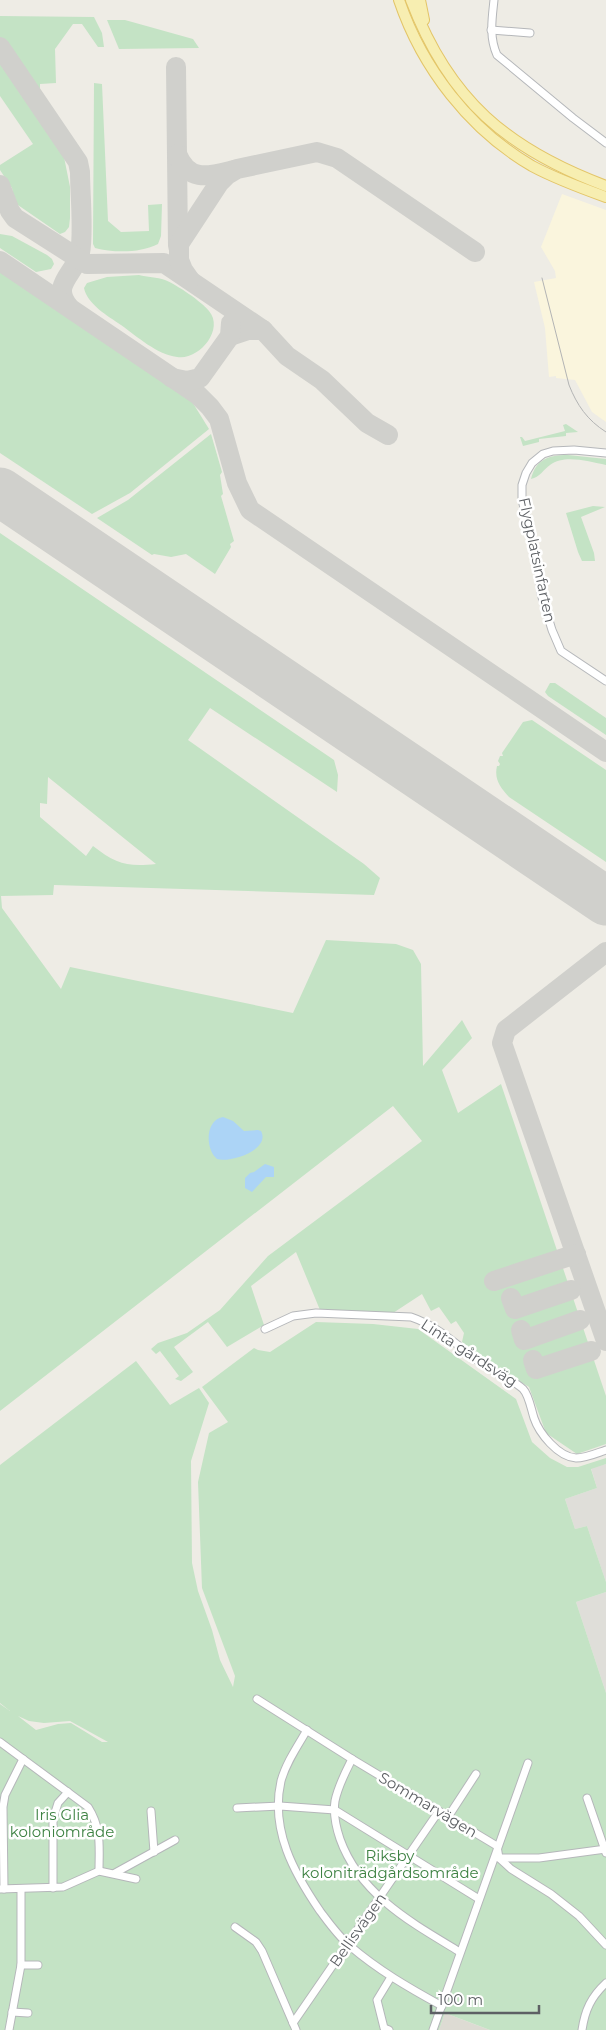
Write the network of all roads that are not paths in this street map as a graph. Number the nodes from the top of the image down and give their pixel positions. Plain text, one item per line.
1 (399, 0) edge
2 (412, 0) edge
3 (420, 0) edge
4 (494, 0) edge
5 (492, 30) junction
6 (530, 33) dead end
7 (429, 40) junction
8 (606, 143) edge
9 (606, 186) edge
10 (606, 197) edge
11 (606, 453) edge
12 (606, 681) edge
13 (264, 1329) dead end
14 (606, 1450) edge
15 (257, 1699) dead end
16 (307, 1730) junction
17 (0, 1742) edge
18 (23, 1759) junction
19 (352, 1759) junction
20 (528, 1763) dead end
21 (476, 1774) dead end
22 (68, 1792) junction
23 (587, 1798) dead end
24 (280, 1806) junction
25 (237, 1808) dead end
26 (335, 1810) junction
27 (151, 1811) dead end
28 (439, 1812) junction
29 (448, 1817) junction
30 (176, 1840) dead end
31 (497, 1846) junction
32 (605, 1850) edge
33 (154, 1852) junction
34 (409, 1856) junction
35 (499, 1858) junction
36 (100, 1871) junction
37 (115, 1873) junction
38 (136, 1878) dead end
39 (53, 1888) junction
40 (2, 1889) edge
41 (21, 1889) junction
42 (380, 1899) junction
43 (479, 1899) junction
44 (235, 1927) dead end
45 (348, 1945) junction
46 (606, 1946) edge
47 (460, 1952) junction
48 (21, 1965) junction
49 (38, 1965) dead end
50 (391, 1977) junction
51 (606, 1983) edge
52 (442, 2006) junction
53 (12, 2012) junction
54 (28, 2012) dead end
55 (295, 2027) edge
56 (9, 2030) edge
57 (389, 2030) edge
58 (433, 2030) edge
59 (582, 2030) edge

1 - 10 main road
2 - 7 main road
3 - 7 main road
4 - 5 street
5 - 6 street
5 - 8 street
7 - 9 main road
11 - 12 street, Flygplatsinfarten
13 - 14 street, Linta gårdsväg
15 - 16 street, Sommarvägen
16 - 19 street, Sommarvägen
16 - 24 street
17 - 18 street
18 - 22 street
18 - 40 street
19 - 26 street
19 - 28 street, Sommarvägen
20 - 31 street
21 - 29 street
22 - 36 street
22 - 39 street
23 - 32 street
24 - 25 street
24 - 26 street
24 - 45 street
26 - 34 street
26 - 42 street
27 - 33 street
28 - 29 street, Sommarvägen
28 - 34 street, Bellisvägen
29 - 31 street, Sommarvägen
30 - 33 street
31 - 35 street
31 - 43 street
32 - 35 street
33 - 37 street
34 - 42 street, Bellisvägen
34 - 43 street
35 - 46 street
36 - 37 street
36 - 39 street
37 - 38 street
39 - 41 street
40 - 41 street
41 - 48 street
42 - 45 street, Bellisvägen
42 - 47 street
43 - 47 street
44 - 55 street
45 - 50 street
45 - 55 street, Bellisvägen
47 - 52 street
48 - 49 street
48 - 53 street
50 - 52 street
50 - 57 street
51 - 59 street
52 - 58 street
53 - 54 street
53 - 56 street

